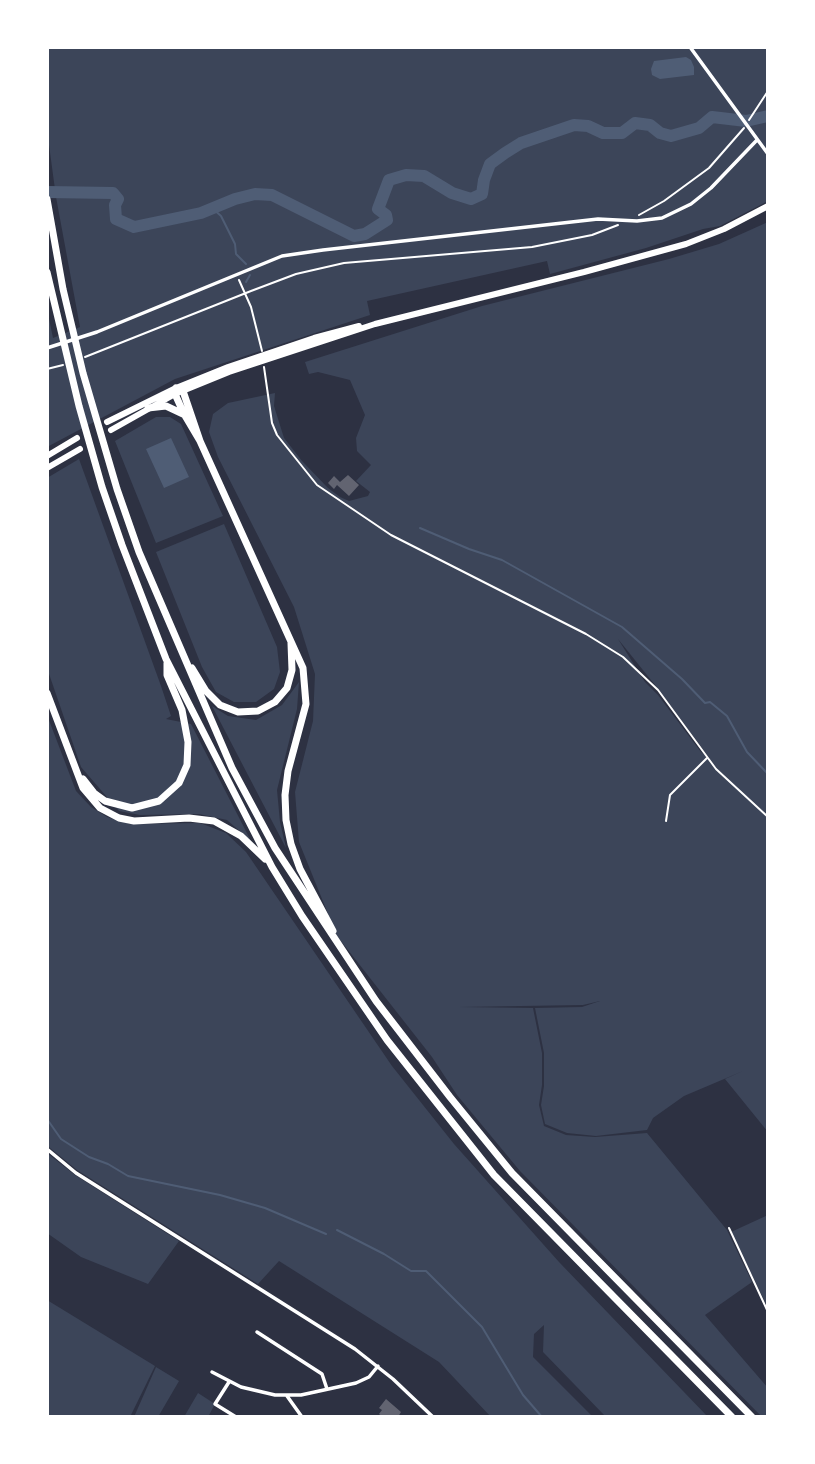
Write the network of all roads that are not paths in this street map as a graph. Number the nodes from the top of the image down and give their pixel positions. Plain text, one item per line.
1 (690, 47) edge
2 (757, 140) junction
3 (768, 154) edge
4 (47, 199) edge
5 (768, 206) edge
6 (47, 272) edge
7 (47, 348) edge
8 (178, 391) junction
9 (148, 408) junction
10 (184, 415) junction
11 (107, 422) dead end
12 (111, 430) dead end
13 (77, 438) dead end
14 (200, 441) junction
15 (80, 449) dead end
16 (47, 456) edge
17 (47, 468) edge
18 (289, 635) junction
19 (176, 642) junction
20 (166, 659) junction
21 (47, 693) edge
22 (75, 769) junction
23 (272, 867) junction
24 (338, 945) junction
25 (47, 1149) edge
26 (729, 1228) dead end
27 (768, 1312) edge
28 (257, 1332) dead end
29 (378, 1366) junction
30 (212, 1372) dead end
31 (229, 1382) junction
32 (327, 1389) junction
33 (287, 1395) junction
34 (236, 1417) edge
35 (302, 1417) edge
36 (433, 1417) edge
37 (732, 1417) edge
38 (752, 1417) edge

1 - 2 street
2 - 3 street
2 - 7 street
4 - 19 highway
5 - 8 main road
6 - 20 highway
8 - 9 main road
8 - 10 highway
8 - 11 main road
8 - 14 highway
9 - 10 highway
9 - 12 main road
10 - 14 highway
13 - 16 main road
14 - 18 highway
15 - 17 main road
18 - 19 highway
18 - 24 highway
19 - 24 highway
20 - 22 highway
20 - 23 highway
21 - 22 highway
22 - 23 highway
23 - 37 highway
24 - 38 highway
25 - 29 street
26 - 27 lane
28 - 32 street
29 - 32 street
29 - 36 street
30 - 31 street
31 - 33 street
31 - 34 street
32 - 33 street
33 - 35 street

